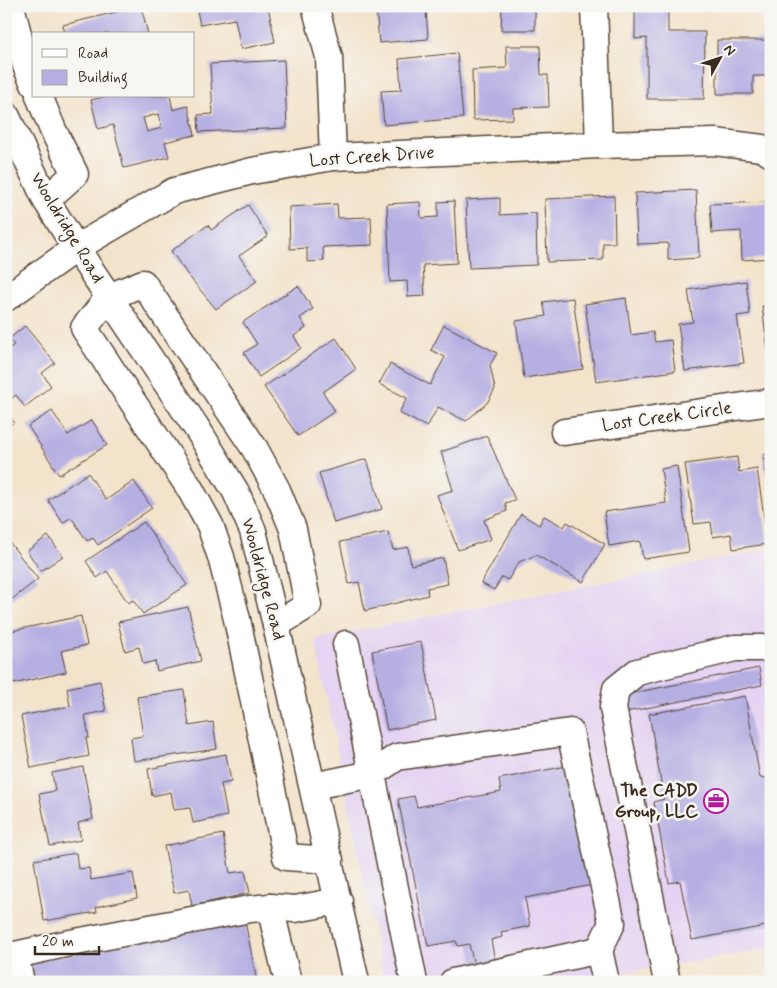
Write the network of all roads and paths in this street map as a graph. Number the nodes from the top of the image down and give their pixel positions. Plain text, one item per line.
1 (11, 6) edge
2 (315, 6) edge
3 (594, 6) edge
4 (32, 80) edge
5 (40, 98) edge
6 (6, 115) edge
7 (599, 145) junction
8 (771, 154) edge
9 (333, 157) junction
10 (46, 200) junction
11 (76, 248) junction
12 (109, 297) junction
13 (6, 298) edge
14 (771, 402) edge
15 (564, 432) dead end
16 (276, 625) junction
17 (346, 644) dead end
18 (771, 648) edge
19 (372, 774) junction
20 (313, 786) junction
21 (330, 860) junction
22 (339, 901) junction
23 (270, 908) junction
24 (599, 950) junction
25 (11, 956) edge
26 (21, 982) edge
27 (288, 982) edge
28 (356, 982) edge
29 (414, 982) edge
30 (453, 982) edge
31 (606, 982) edge
32 (667, 982) edge

1 - 4 street
2 - 9 street
3 - 7 street
5 - 10 street
6 - 10 street, Wooldridge Road
7 - 8 street, Lost Creek Drive
7 - 9 street, Lost Creek Drive
9 - 11 street, Lost Creek Drive
10 - 11 street, Wooldridge Road
11 - 12 street, Wooldridge Road
11 - 13 street, Lost Creek Drive
12 - 16 street, Wooldridge Road
12 - 16 street
12 - 21 street
14 - 15 street, Lost Creek Circle
16 - 20 street, Wooldridge Road
17 - 19 street
18 - 32 street
19 - 20 street
19 - 24 street
19 - 29 street
20 - 21 street, Wooldridge Road
21 - 22 street, Wooldridge Road
22 - 23 street
22 - 28 street, Wooldridge Road
23 - 25 street
23 - 27 street
24 - 30 street
24 - 31 street
25 - 26 street

